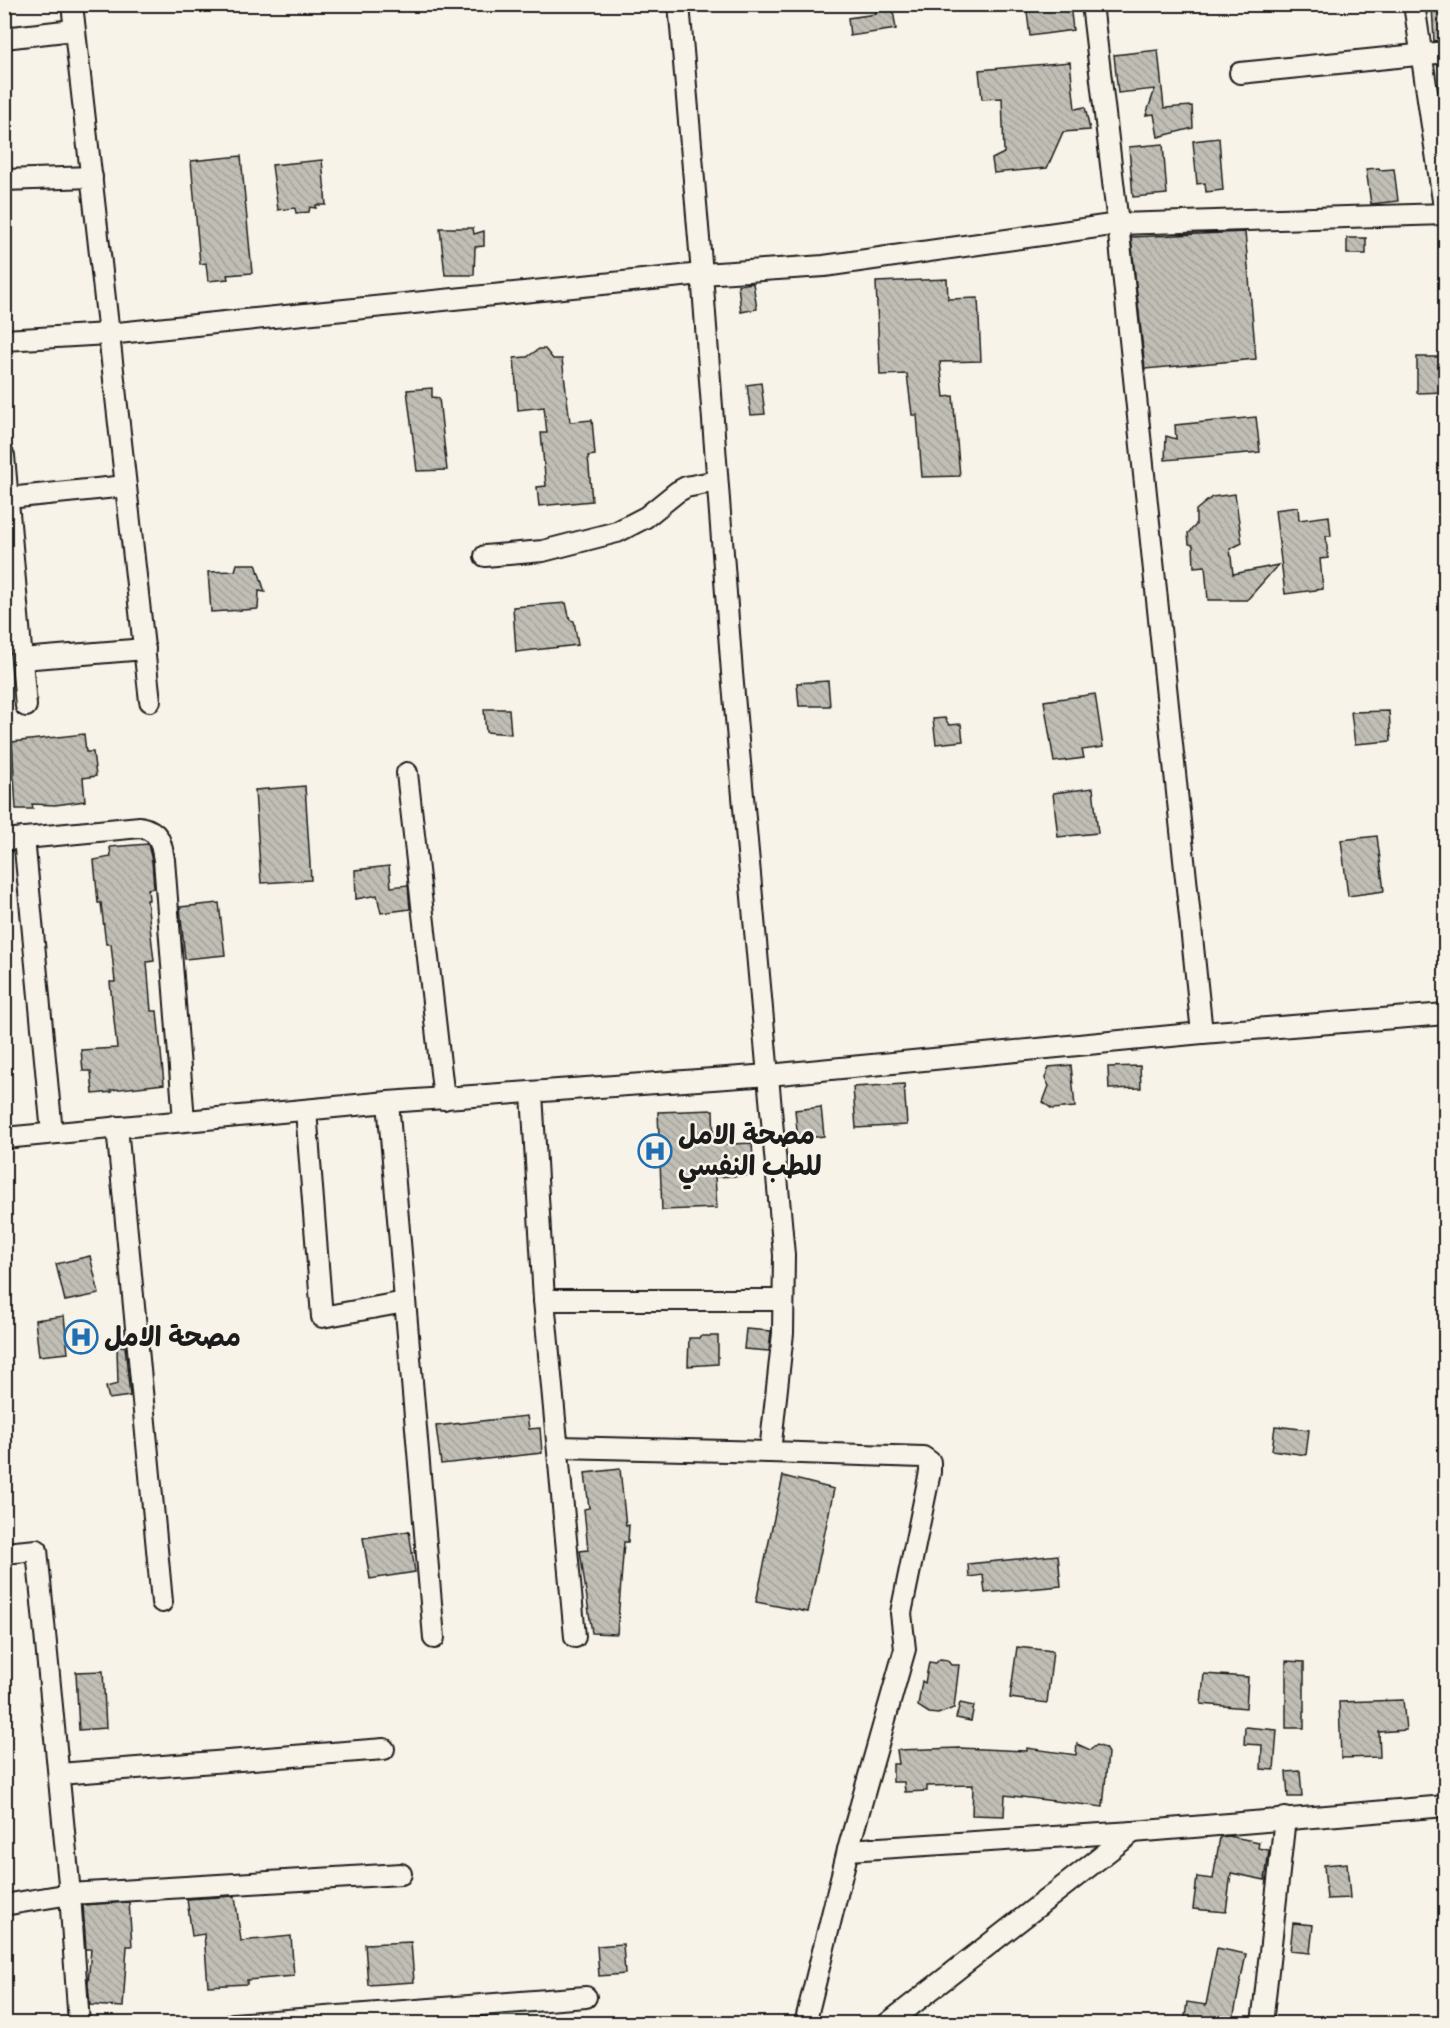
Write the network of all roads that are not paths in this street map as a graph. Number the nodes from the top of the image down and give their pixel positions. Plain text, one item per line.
1 (72, 4) edge
2 (679, 4) edge
3 (1092, 4) edge
4 (1414, 4) edge
5 (73, 30) junction
6 (4, 38) edge
7 (1446, 52) edge
8 (1422, 55) junction
9 (1240, 73) dead end
10 (92, 177) junction
11 (4, 180) edge
12 (1445, 214) edge
13 (1118, 224) junction
14 (702, 274) junction
15 (108, 334) junction
16 (4, 340) edge
17 (4, 456) edge
18 (717, 481) junction
19 (126, 486) junction
20 (8, 498) junction
21 (485, 556) dead end
22 (145, 649) junction
23 (22, 659) junction
24 (150, 701) dead end
25 (26, 706) dead end
26 (407, 773) dead end
27 (24, 838) junction
28 (4, 840) edge
29 (1446, 1014) edge
30 (1202, 1033) junction
31 (769, 1075) junction
32 (531, 1093) junction
33 (444, 1099) junction
34 (388, 1102) junction
35 (306, 1110) junction
36 (184, 1121) junction
37 (117, 1127) junction
38 (52, 1133) junction
39 (4, 1138) edge
40 (544, 1300) junction
41 (783, 1300) junction
42 (405, 1302) junction
43 (558, 1447) junction
44 (770, 1452) junction
45 (4, 1553) edge
46 (162, 1602) dead end
47 (575, 1637) dead end
48 (434, 1638) dead end
49 (384, 1749) dead end
50 (59, 1774) junction
51 (1446, 1806) edge
52 (1285, 1818) junction
53 (1133, 1832) junction
54 (848, 1850) junction
55 (401, 1874) dead end
56 (70, 1894) junction
57 (4, 1905) edge
58 (586, 1997) dead end
59 (79, 2024) edge
60 (233, 2024) edge
61 (805, 2024) edge
62 (887, 2024) edge
63 (1262, 2024) edge

1 - 5 street
2 - 14 street
3 - 13 street
4 - 8 street
5 - 6 street
5 - 10 street
7 - 8 street
8 - 9 street
8 - 12 street
10 - 11 street
10 - 15 street
12 - 13 street
13 - 14 street
13 - 30 street
14 - 15 street
14 - 18 street
15 - 16 street
15 - 19 street
17 - 20 street
18 - 21 street
18 - 31 street
19 - 20 street
19 - 22 street
20 - 23 street
22 - 23 street
22 - 24 street
23 - 25 street
26 - 33 street
27 - 28 street
27 - 36 street
27 - 38 street
29 - 30 street
30 - 31 street
31 - 32 street
31 - 41 street
32 - 33 street
32 - 40 street
33 - 34 street
34 - 35 street
34 - 42 street
35 - 36 street
35 - 42 street
36 - 37 street
37 - 38 street
37 - 46 street
38 - 39 street
40 - 41 street
40 - 43 street
41 - 44 street
42 - 48 street
43 - 44 street
43 - 47 street
44 - 54 street
45 - 50 street
49 - 50 street
50 - 56 street
51 - 52 street
52 - 53 street
52 - 63 street
53 - 54 street
53 - 62 street
54 - 61 street
55 - 56 street
56 - 57 street
56 - 59 street
58 - 60 street

